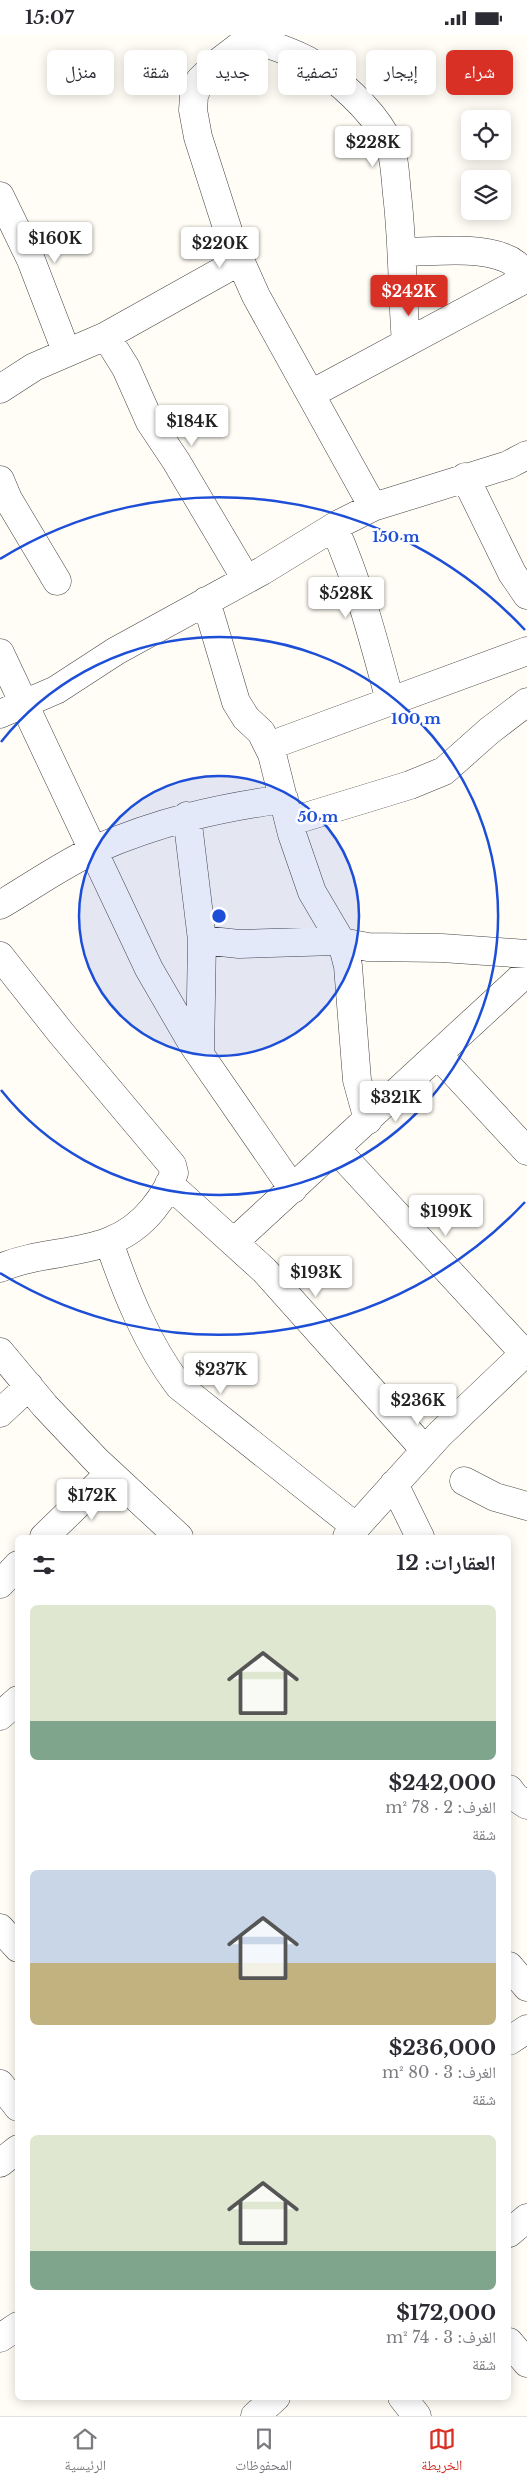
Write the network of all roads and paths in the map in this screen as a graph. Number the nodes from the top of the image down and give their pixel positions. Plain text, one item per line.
1 (253, 36) edge
2 (0, 196) edge
3 (402, 252) junction
4 (240, 261) junction
5 (527, 277) edge
6 (106, 336) junction
7 (406, 343) junction
8 (66, 351) junction
9 (0, 389) edge
10 (311, 394) junction
11 (527, 455) edge
12 (465, 477) junction
13 (0, 480) edge
14 (373, 507) junction
15 (334, 527) junction
16 (246, 579) junction
17 (57, 581) dead end
18 (527, 595) edge
19 (206, 601) junction
20 (527, 651) edge
21 (0, 653) edge
22 (390, 701) junction
23 (527, 702) edge
24 (25, 703) junction
25 (0, 713) edge
26 (269, 746) junction
27 (287, 810) junction
28 (187, 816) junction
29 (94, 850) junction
30 (0, 905) edge
31 (202, 940) junction
32 (342, 943) junction
33 (527, 955) edge
34 (0, 956) edge
35 (527, 973) edge
36 (200, 1054) junction
37 (439, 1056) junction
38 (368, 1120) junction
39 (336, 1149) junction
40 (527, 1151) edge
41 (169, 1184) junction
42 (293, 1189) junction
43 (109, 1242) junction
44 (234, 1242) junction
45 (0, 1268) edge
46 (526, 1352) edge
47 (2, 1359) edge
48 (29, 1387) junction
49 (0, 1413) edge
50 (425, 1450) junction
51 (110, 1473) junction
52 (464, 1481) dead end
53 (394, 1484) junction
54 (527, 1506) edge
55 (351, 1532) edge
56 (46, 1535) edge
57 (177, 1535) edge
58 (419, 1535) edge
59 (15, 1568) edge
60 (0, 1584) edge
61 (511, 1792) edge
62 (527, 1805) edge
63 (511, 1968) edge
64 (527, 1987) edge
65 (527, 2029) edge
66 (511, 2040) edge
67 (0, 2084) edge
68 (15, 2103) edge
69 (15, 2151) edge
70 (0, 2163) edge
71 (527, 2218) edge
72 (511, 2231) edge
73 (15, 2328) edge
74 (0, 2338) edge
75 (511, 2344) edge
76 (527, 2363) edge
77 (273, 2400) edge
78 (404, 2400) edge
79 (255, 2416) edge
80 (417, 2416) edge

1 - 3 street
1 - 4 street
2 - 8 street
3 - 5 street
3 - 7 street
4 - 6 street
4 - 10 street
5 - 7 street
6 - 8 street
6 - 16 street
7 - 10 street
8 - 9 street
10 - 14 street
11 - 12 street
12 - 14 street
12 - 18 street
13 - 17 street
14 - 15 street
15 - 16 street
15 - 22 street
16 - 19 street
19 - 24 street
19 - 26 street
20 - 22 street
21 - 24 street
22 - 26 street
23 - 27 street
24 - 25 street
24 - 29 street
26 - 27 street
27 - 28 street
27 - 32 street
28 - 29 street
28 - 31 street
29 - 30 street
29 - 36 street
31 - 32 street
31 - 36 street
32 - 33 street
32 - 38 street
34 - 41 street
35 - 37 street
36 - 42 street
37 - 38 street
37 - 40 street
38 - 39 street
39 - 42 street
39 - 46 street
41 - 43 street
41 - 44 street
42 - 44 street
43 - 45 street
43 - 55 street
44 - 50 street
46 - 50 street
47 - 48 street
48 - 49 street
48 - 51 street
50 - 53 street
51 - 56 street
51 - 57 street
52 - 54 street
53 - 55 street
53 - 58 street
59 - 60 street
61 - 62 street
63 - 64 street
65 - 66 street
67 - 68 street
69 - 70 street
71 - 72 street
73 - 74 street
75 - 76 street
77 - 79 street
78 - 80 street

